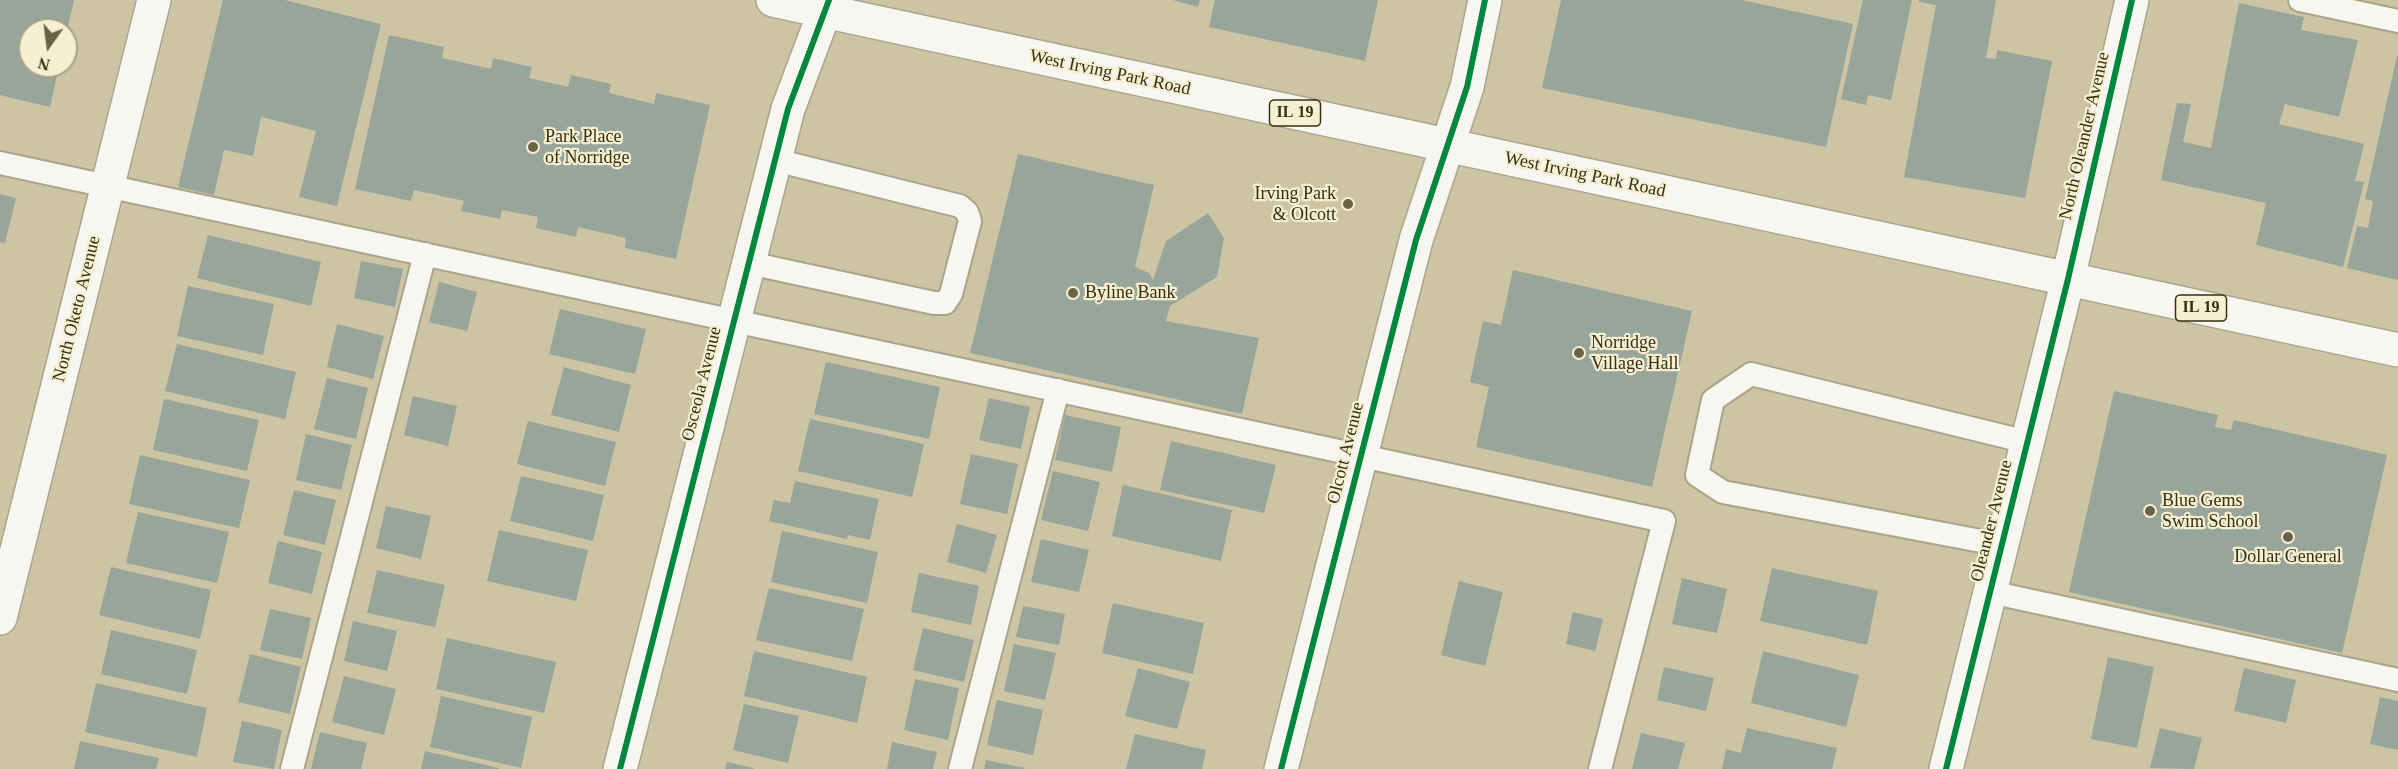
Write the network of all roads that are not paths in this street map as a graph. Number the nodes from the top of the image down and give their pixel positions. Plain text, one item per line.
1 (154, 0) edge
2 (773, 0) edge
3 (1485, 0) edge
4 (2132, 0) edge
5 (2300, 0) edge
6 (828, 6) edge
7 (2398, 21) edge
8 (1446, 146) junction
9 (775, 160) junction
10 (0, 163) edge
11 (108, 186) junction
12 (425, 254) junction
13 (749, 263) junction
14 (2068, 279) junction
15 (734, 320) junction
16 (2398, 350) edge
17 (1058, 390) junction
18 (2027, 442) junction
19 (1361, 455) junction
20 (2002, 545) junction
21 (1990, 592) junction
22 (0, 618) edge
23 (2398, 680) edge
24 (292, 769) edge
25 (620, 769) edge
26 (960, 769) edge
27 (1281, 769) edge
28 (1600, 769) edge
29 (1946, 769) edge

1 - 11 street, North Oketo Avenue
2 - 6 street, West Irving Park Road / IL 19
3 - 8 street, Olcott Avenue
4 - 14 street, North Oleander Avenue
5 - 7 lane
6 - 8 street, West Irving Park Road / IL 19
6 - 9 street, Osceola Avenue
8 - 14 street, West Irving Park Road / IL 19
8 - 19 street, Olcott Avenue
9 - 13 street, Osceola Avenue
9 - 13 lane
10 - 11 lane
11 - 12 lane
11 - 22 street, North Oketo Avenue
12 - 15 lane
12 - 24 lane
13 - 15 street, Osceola Avenue
14 - 16 street, West Irving Park Road / IL 19
14 - 18 street, Oleander Avenue
15 - 17 lane
15 - 25 street, Osceola Avenue
17 - 19 lane
17 - 26 lane
18 - 20 street, Oleander Avenue
18 - 20 lane
19 - 27 street, Olcott Avenue
19 - 28 lane
20 - 21 street, Oleander Avenue
21 - 23 lane
21 - 29 street, Oleander Avenue

